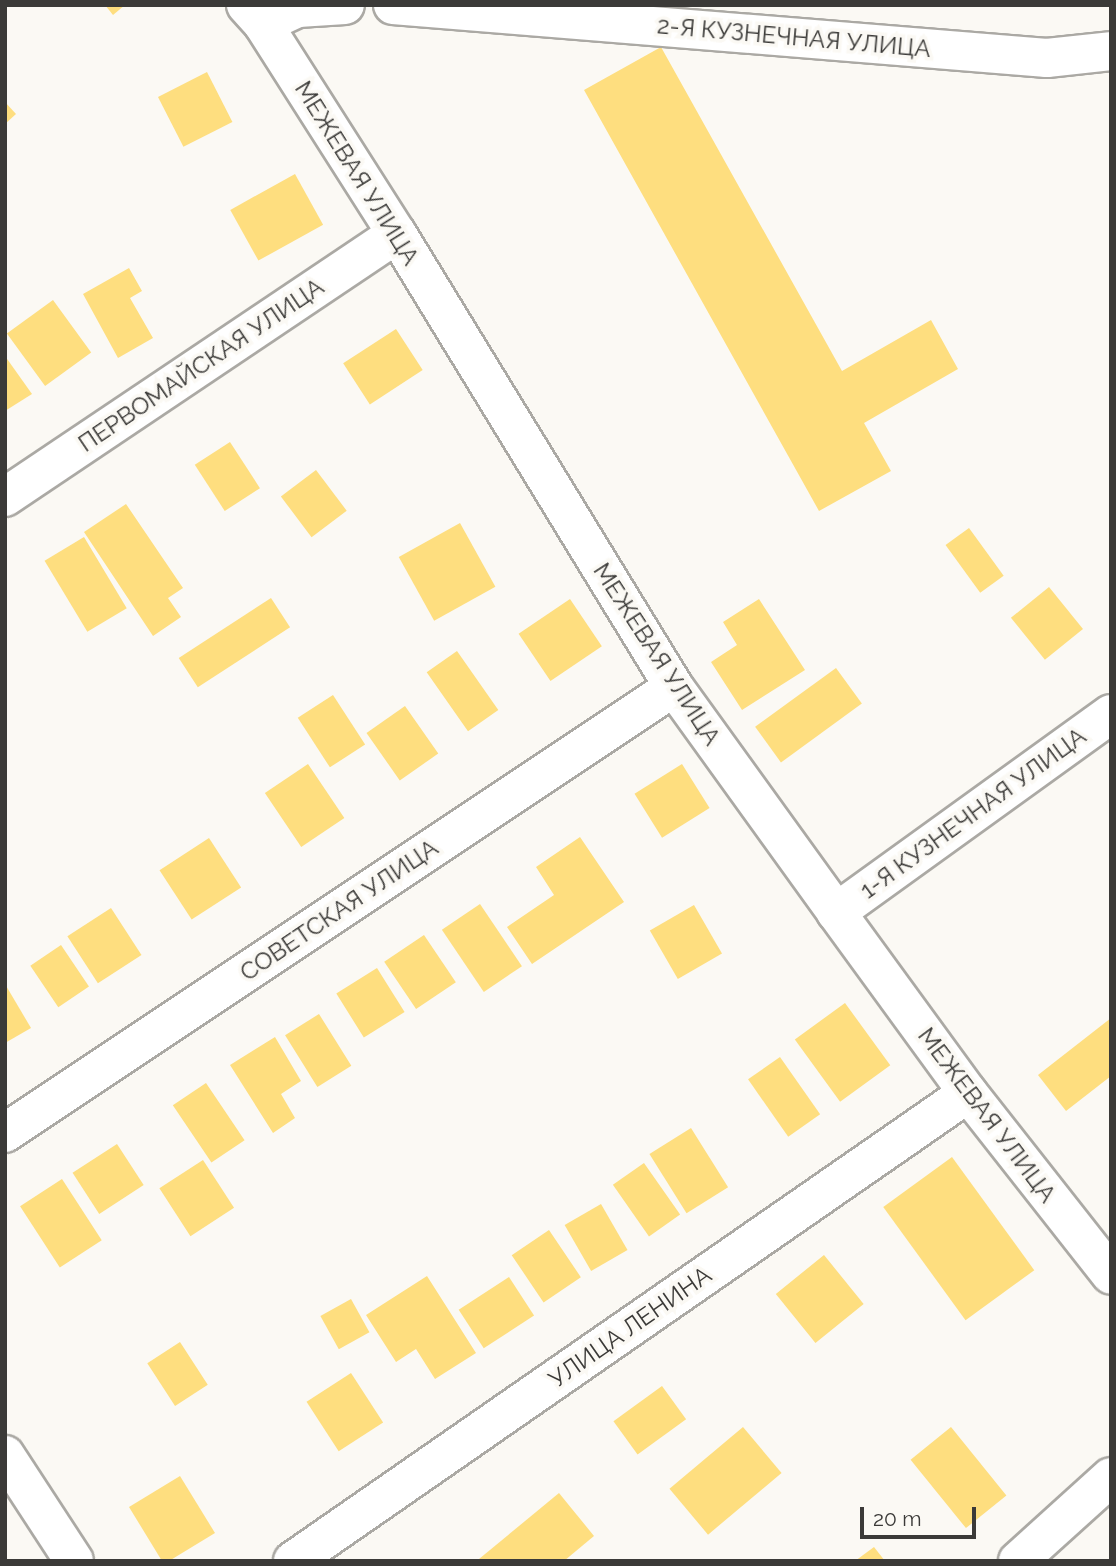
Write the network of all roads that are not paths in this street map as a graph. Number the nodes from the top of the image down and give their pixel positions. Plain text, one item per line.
1 (345, 5) edge
2 (393, 5) edge
3 (254, 15) edge
4 (1111, 51) edge
5 (397, 234) junction
6 (5, 497) edge
7 (674, 687) junction
8 (1111, 714) edge
9 (836, 912) junction
10 (968, 1093) junction
11 (5, 1133) edge
12 (1111, 1275) edge
13 (5, 1455) edge
14 (1111, 1477) edge
15 (74, 1561) edge
16 (293, 1561) edge
17 (1018, 1561) edge

1 - 3 street
2 - 4 street, 2-Я КУЗНЕЧНАЯ УЛИЦА
3 - 5 street, МЕЖЕВАЯ УЛИЦА
5 - 6 street, ПЕРВОМАЙСКАЯ УЛИЦА
5 - 7 street, МЕЖЕВАЯ УЛИЦА
7 - 9 street, МЕЖЕВАЯ УЛИЦА
7 - 11 street, СОВЕТСКАЯ УЛИЦА
8 - 9 street, 1-Я КУЗНЕЧНАЯ УЛИЦА
9 - 10 street, МЕЖЕВАЯ УЛИЦА
10 - 12 street, МЕЖЕВАЯ УЛИЦА
10 - 16 street, УЛИЦА ЛЕНИНА
13 - 15 street
14 - 17 street

